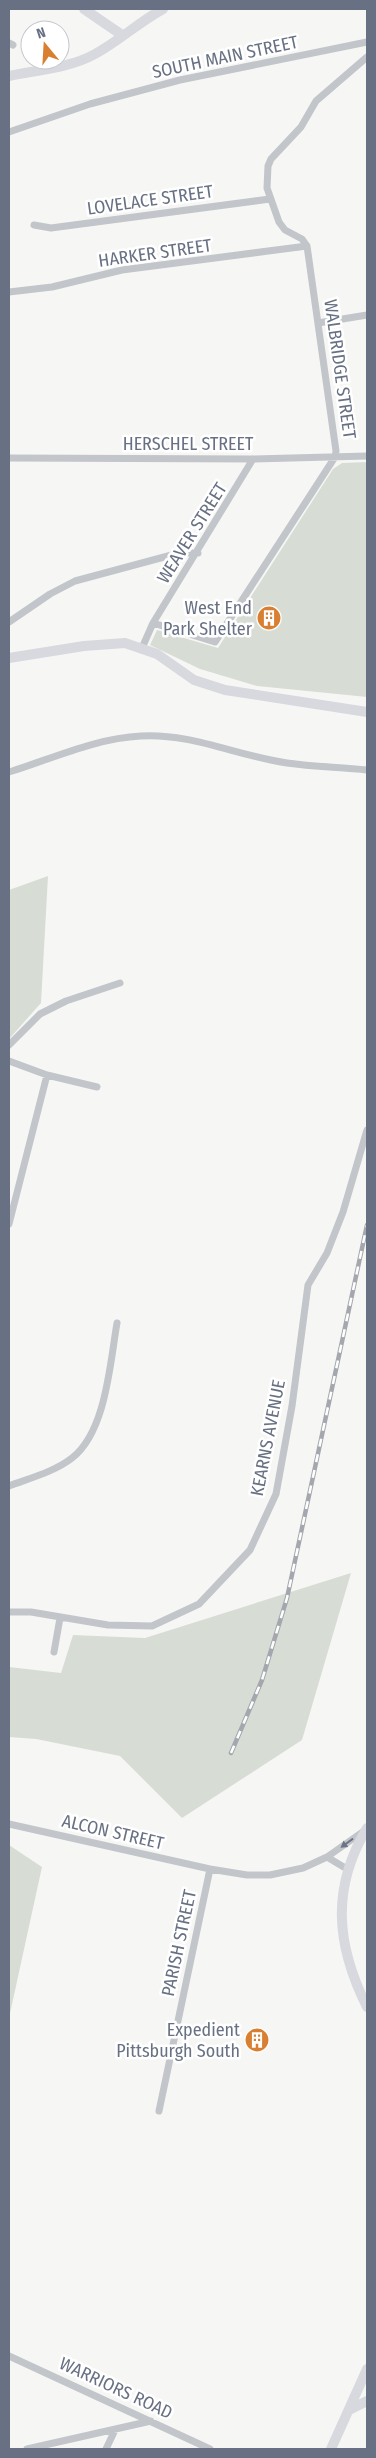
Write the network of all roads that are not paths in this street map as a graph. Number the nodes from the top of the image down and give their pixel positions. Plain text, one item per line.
1 (84, 9) edge
2 (163, 9) edge
3 (122, 35) junction
4 (367, 42) edge
5 (367, 57) edge
6 (9, 76) edge
7 (9, 132) edge
8 (270, 199) junction
9 (34, 225) dead end
10 (307, 246) junction
11 (9, 292) edge
12 (367, 315) edge
13 (318, 323) junction
14 (367, 456) edge
15 (334, 457) junction
16 (9, 458) edge
17 (253, 459) junction
18 (198, 553) junction
19 (9, 622) edge
20 (152, 623) junction
21 (142, 648) junction
22 (9, 658) edge
23 (367, 712) edge
24 (367, 770) edge
25 (9, 772) edge
26 (120, 983) dead end
27 (9, 1045) edge
28 (9, 1061) edge
29 (47, 1075) junction
30 (97, 1087) dead end
31 (367, 1130) edge
32 (9, 1224) edge
33 (117, 1323) dead end
34 (9, 1486) edge
35 (9, 1612) edge
36 (60, 1618) junction
37 (54, 1652) dead end
38 (9, 1824) edge
39 (367, 1828) edge
40 (327, 1857) junction
41 (210, 1869) junction
42 (347, 1869) junction
43 (367, 2007) edge
44 (158, 2111) dead end
45 (9, 2356) edge
46 (367, 2369) edge
47 (364, 2384) edge
48 (367, 2401) edge
49 (349, 2410) junction
50 (152, 2420) junction
51 (115, 2430) junction
52 (26, 2449) edge
53 (106, 2449) edge
54 (210, 2449) edge
55 (331, 2449) edge

1 - 3 main road
2 - 3 main road
3 - 6 main road
4 - 7 street, SOUTH MAIN STREET
5 - 8 street
8 - 9 street, LOVELACE STREET
8 - 10 street
10 - 11 street, HARKER STREET
10 - 13 street, WALBRIDGE STREET
12 - 13 street
13 - 15 street, WALBRIDGE STREET
14 - 15 street, HERSCHEL STREET
15 - 17 street, HERSCHEL STREET
15 - 20 street, WALBRIDGE STREET
16 - 17 street, HERSCHEL STREET
17 - 18 street, WEAVER STREET
18 - 19 street
18 - 20 street, WEAVER STREET
20 - 21 street, WEAVER STREET
21 - 22 main road
21 - 23 main road
24 - 25 street
26 - 27 street
28 - 29 street
29 - 30 street
29 - 32 street
31 - 36 street, KEARNS AVENUE
33 - 34 street
35 - 36 street, KEARNS AVENUE
36 - 37 street
38 - 41 street, ALCON STREET
39 -> 40 street, ALCON STREET
39 - 42 main road
40 - 41 street, ALCON STREET
40 - 42 street
41 - 44 street, PARISH STREET
42 - 43 main road
45 - 50 street, WARRIORS ROAD
46 - 47 main road
47 - 49 main road
48 - 49 main road
49 - 55 main road
50 - 51 street
50 - 54 street, WARRIORS ROAD
51 - 52 street
51 - 53 street

